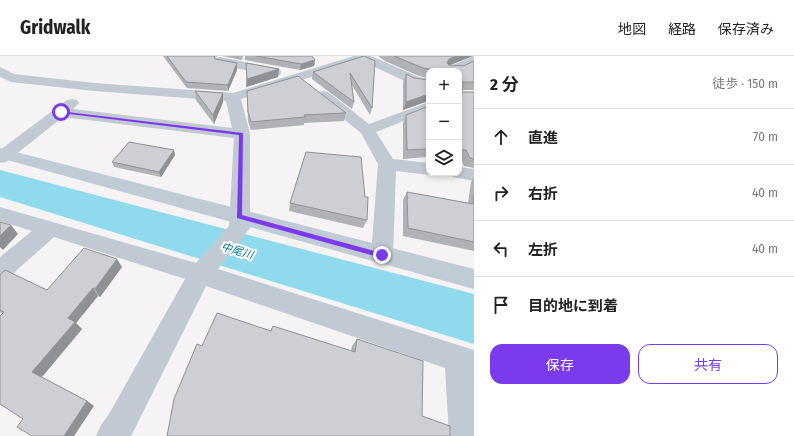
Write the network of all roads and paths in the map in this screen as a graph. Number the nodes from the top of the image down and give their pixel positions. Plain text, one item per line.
1 (474, 60) edge
2 (220, 61) edge
3 (457, 68) edge
4 (0, 71) edge
5 (298, 76) junction
6 (426, 82) edge
7 (94, 87) junction
8 (234, 97) junction
9 (426, 107) edge
10 (61, 112) junction
11 (367, 130) junction
12 (242, 134) junction
13 (1, 155) edge
14 (387, 164) junction
15 (426, 169) edge
16 (462, 173) edge
17 (474, 174) edge
18 (0, 214) edge
19 (239, 222) junction
20 (50, 228) junction
21 (382, 255) junction
22 (0, 271) edge
23 (200, 274) junction
24 (474, 279) edge
25 (466, 361) edge
26 (112, 436) edge
27 (465, 436) edge

1 - 3 street
2 - 5 street
4 - 7 street
5 - 6 street
5 - 8 street
5 - 11 street
7 - 8 street
7 - 10 street
8 - 12 street
9 - 11 street
10 - 12 street
10 - 13 street
11 - 14 street
12 - 19 street
13 - 19 street
14 - 15 street
14 - 21 street
16 - 17 street
18 - 20 street
19 - 21 street
19 - 23 street
20 - 22 street
20 - 23 street
21 - 24 street
23 - 25 street
23 - 26 street
25 - 27 street

